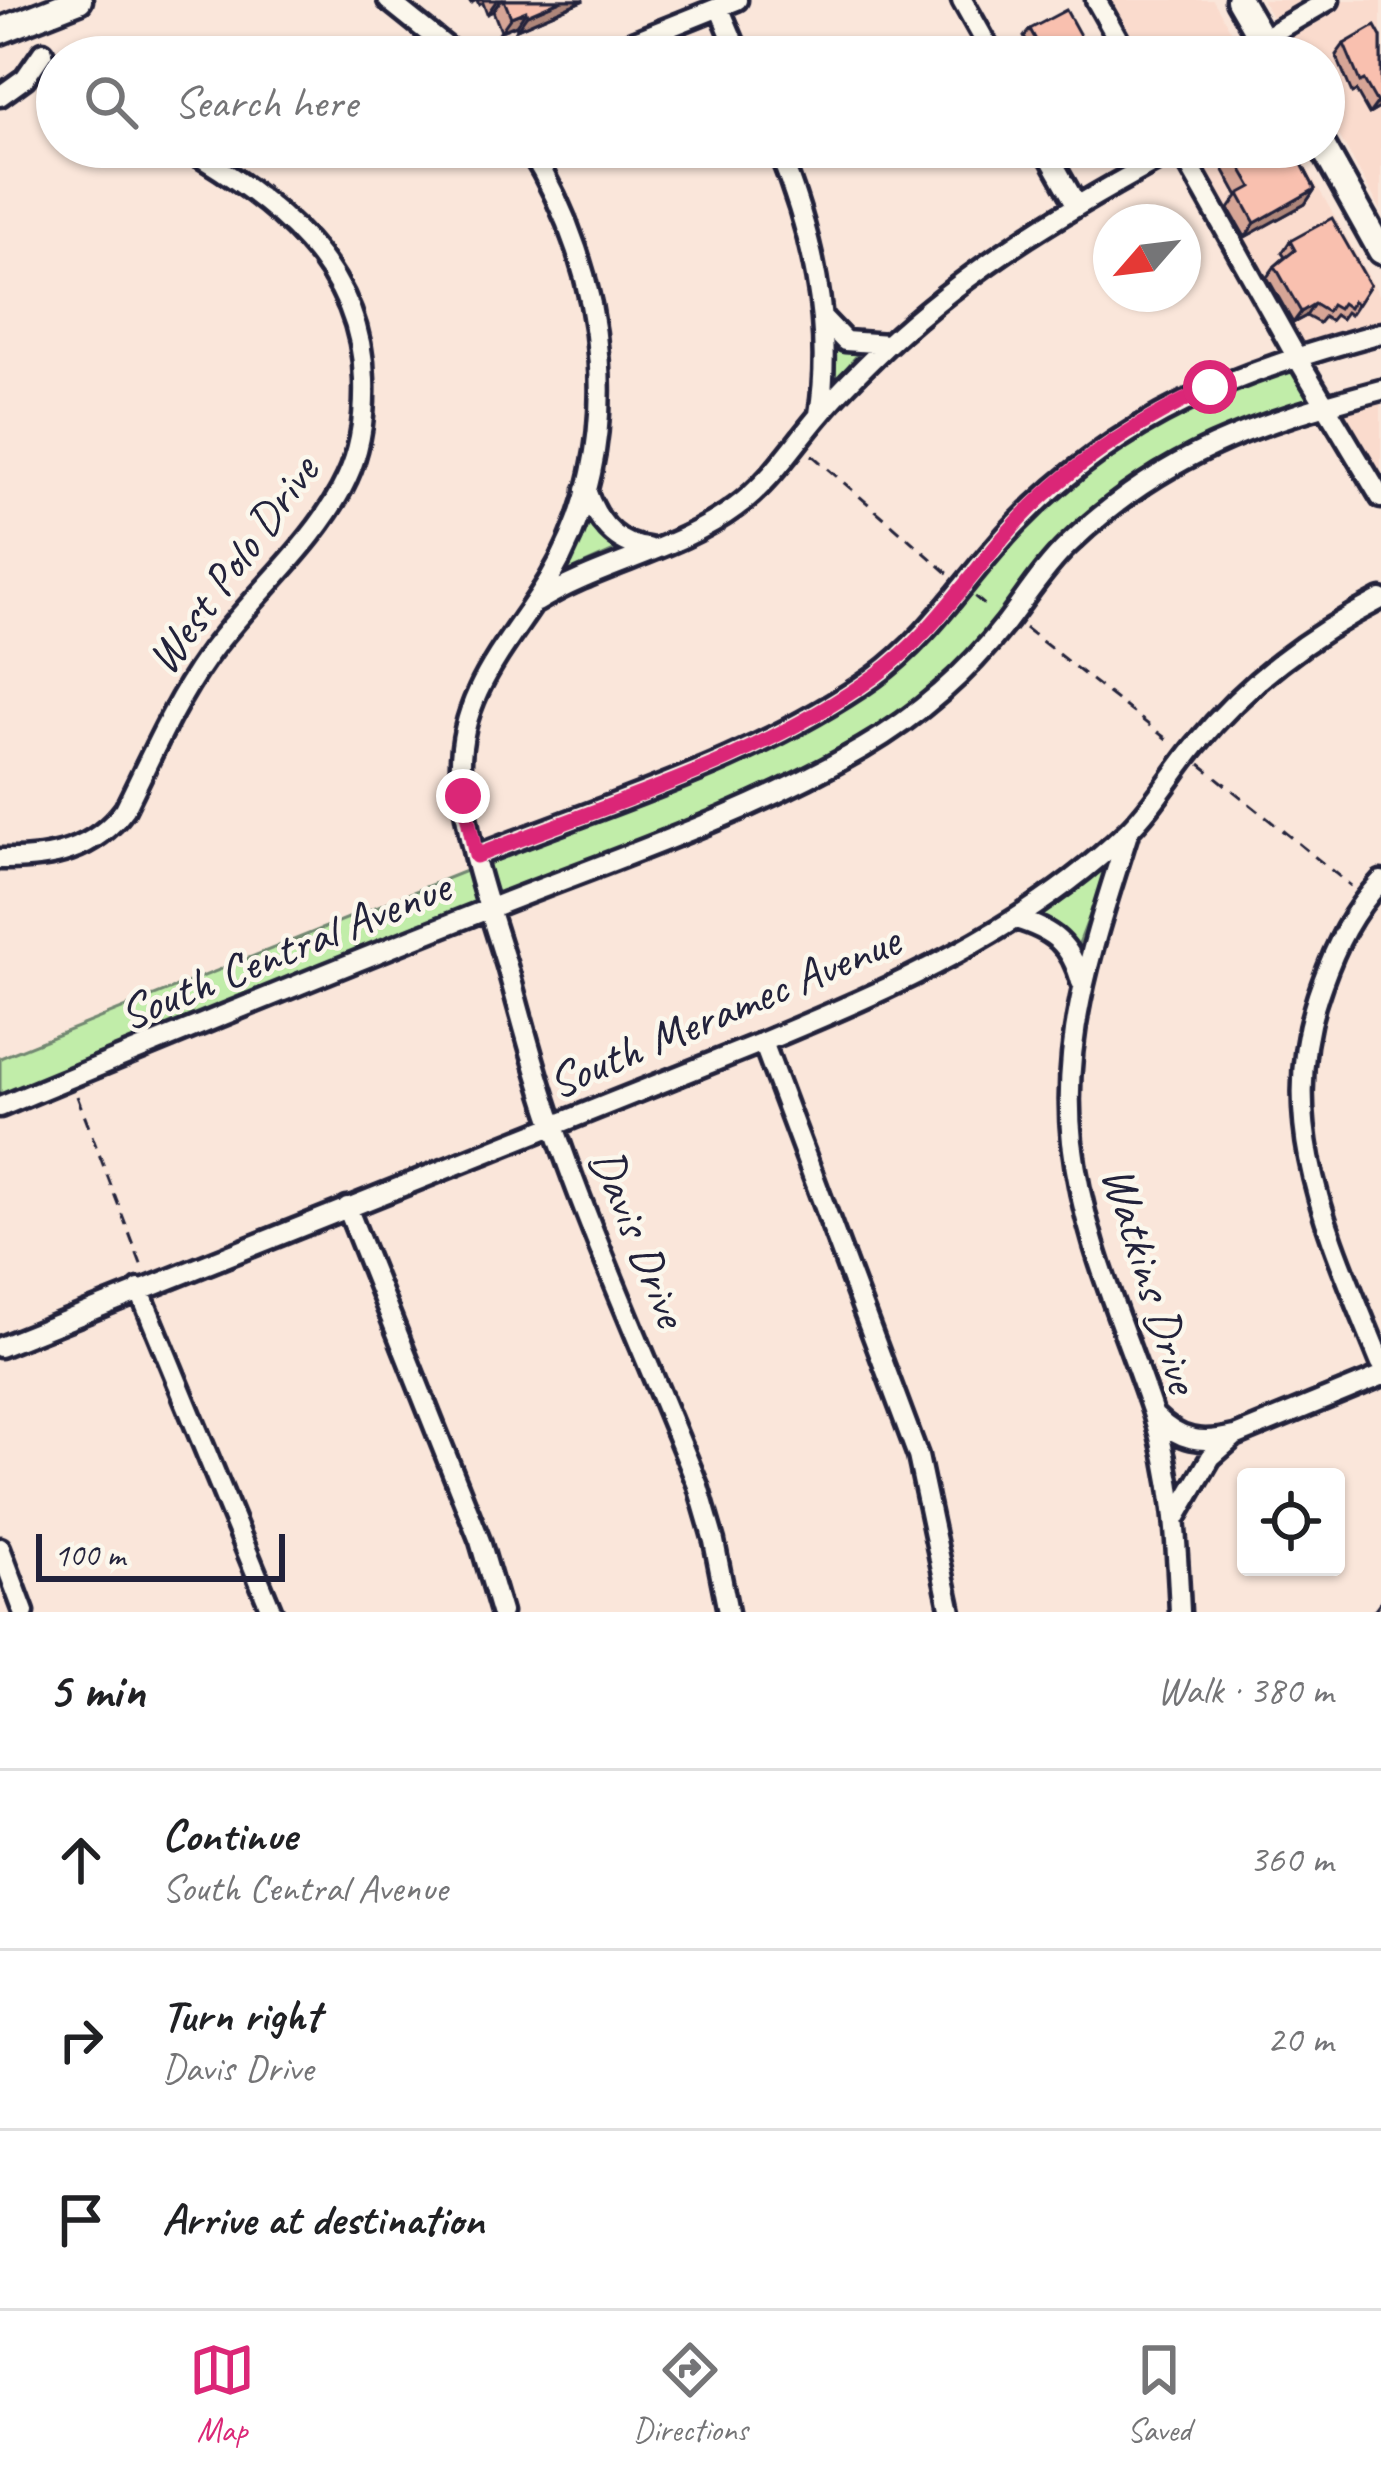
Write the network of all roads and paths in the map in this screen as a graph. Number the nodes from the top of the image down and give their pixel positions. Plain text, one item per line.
1 (79, 0) edge
2 (388, 0) edge
3 (962, 0) edge
4 (1096, 0) edge
5 (1239, 0) edge
6 (1329, 0) edge
7 (728, 4) edge
8 (26, 21) junction
9 (0, 32) edge
10 (36, 36) edge
11 (433, 36) edge
12 (648, 36) edge
13 (735, 36) edge
14 (982, 36) edge
15 (1116, 36) edge
16 (1260, 36) edge
17 (1282, 36) edge
18 (36, 69) edge
19 (0, 96) edge
20 (217, 168) edge
21 (542, 168) edge
22 (784, 168) edge
23 (1056, 168) edge
24 (1143, 168) edge
25 (1191, 168) edge
26 (1338, 168) edge
27 (1076, 204) junction
28 (1373, 218) edge
29 (1381, 251) edge
30 (822, 317) junction
31 (1381, 333) edge
32 (888, 344) junction
33 (1296, 356) junction
34 (1381, 390) edge
35 (1326, 405) junction
36 (819, 414) junction
37 (799, 443) junction
38 (586, 490) junction
39 (1381, 498) edge
40 (652, 548) junction
41 (964, 589) junction
42 (1381, 599) edge
43 (533, 604) junction
44 (1006, 623) junction
45 (1188, 755) junction
46 (1129, 830) junction
47 (476, 856) junction
48 (0, 859) edge
49 (1381, 881) edge
50 (1366, 899) junction
51 (490, 908) junction
52 (1016, 919) junction
53 (1081, 982) junction
54 (763, 1042) junction
55 (70, 1078) junction
56 (0, 1107) edge
57 (553, 1123) junction
58 (347, 1207) junction
59 (144, 1287) junction
60 (0, 1347) edge
61 (1381, 1363) edge
62 (1381, 1376) edge
63 (1153, 1413) junction
64 (1235, 1436) junction
65 (1175, 1519) junction
66 (0, 1548) edge
67 (24, 1612) edge
68 (272, 1612) edge
69 (501, 1612) edge
70 (728, 1612) edge
71 (950, 1612) edge
72 (1180, 1612) edge

1 - 8 main road
2 - 11 street
3 - 14 street
4 - 15 street
5 - 16 main road
6 - 17 street
7 - 12 street
7 - 13 street
8 - 9 main road
8 - 10 street
18 - 19 street
20 - 48 street, West Polo Drive
21 - 38 street, Davis Drive
22 - 30 street
23 - 27 street
24 - 27 street
25 - 33 street
26 - 28 main road
27 - 32 street
28 - 29 main road
30 - 32 street
30 - 36 street
31 - 33 street, South Central Avenue
32 - 36 street
33 - 35 street
33 - 41 street, South Central Avenue
34 - 35 street, South Central Avenue
35 - 39 street
35 - 44 street, South Central Avenue
36 - 37 street
37 - 40 street
37 - 41 path
38 - 40 street
38 - 43 street, Davis Drive
40 - 43 street
41 - 44 path
41 - 47 street, South Central Avenue
42 - 45 street, South Meramec Avenue
43 - 47 street, Davis Drive
44 - 45 path
44 - 51 street, South Central Avenue
45 - 46 street, South Meramec Avenue
45 - 50 path
46 - 52 street, South Meramec Avenue
46 - 53 street, Watkins Drive
47 - 51 street, Davis Drive
49 - 50 street
50 - 61 street
51 - 55 street, South Central Avenue
51 - 57 street, Davis Drive
52 - 53 street
52 - 54 street, South Meramec Avenue
53 - 63 street, Watkins Drive
54 - 57 street, South Meramec Avenue
54 - 71 street
55 - 56 street, South Central Avenue
55 - 59 path
57 - 58 street, South Meramec Avenue
57 - 70 street, Davis Drive
58 - 59 street, South Meramec Avenue
58 - 69 street
59 - 60 street, South Meramec Avenue
59 - 68 street
62 - 64 street
63 - 64 street
63 - 65 street, Watkins Drive
64 - 65 street
65 - 72 street, Watkins Drive
66 - 67 street

